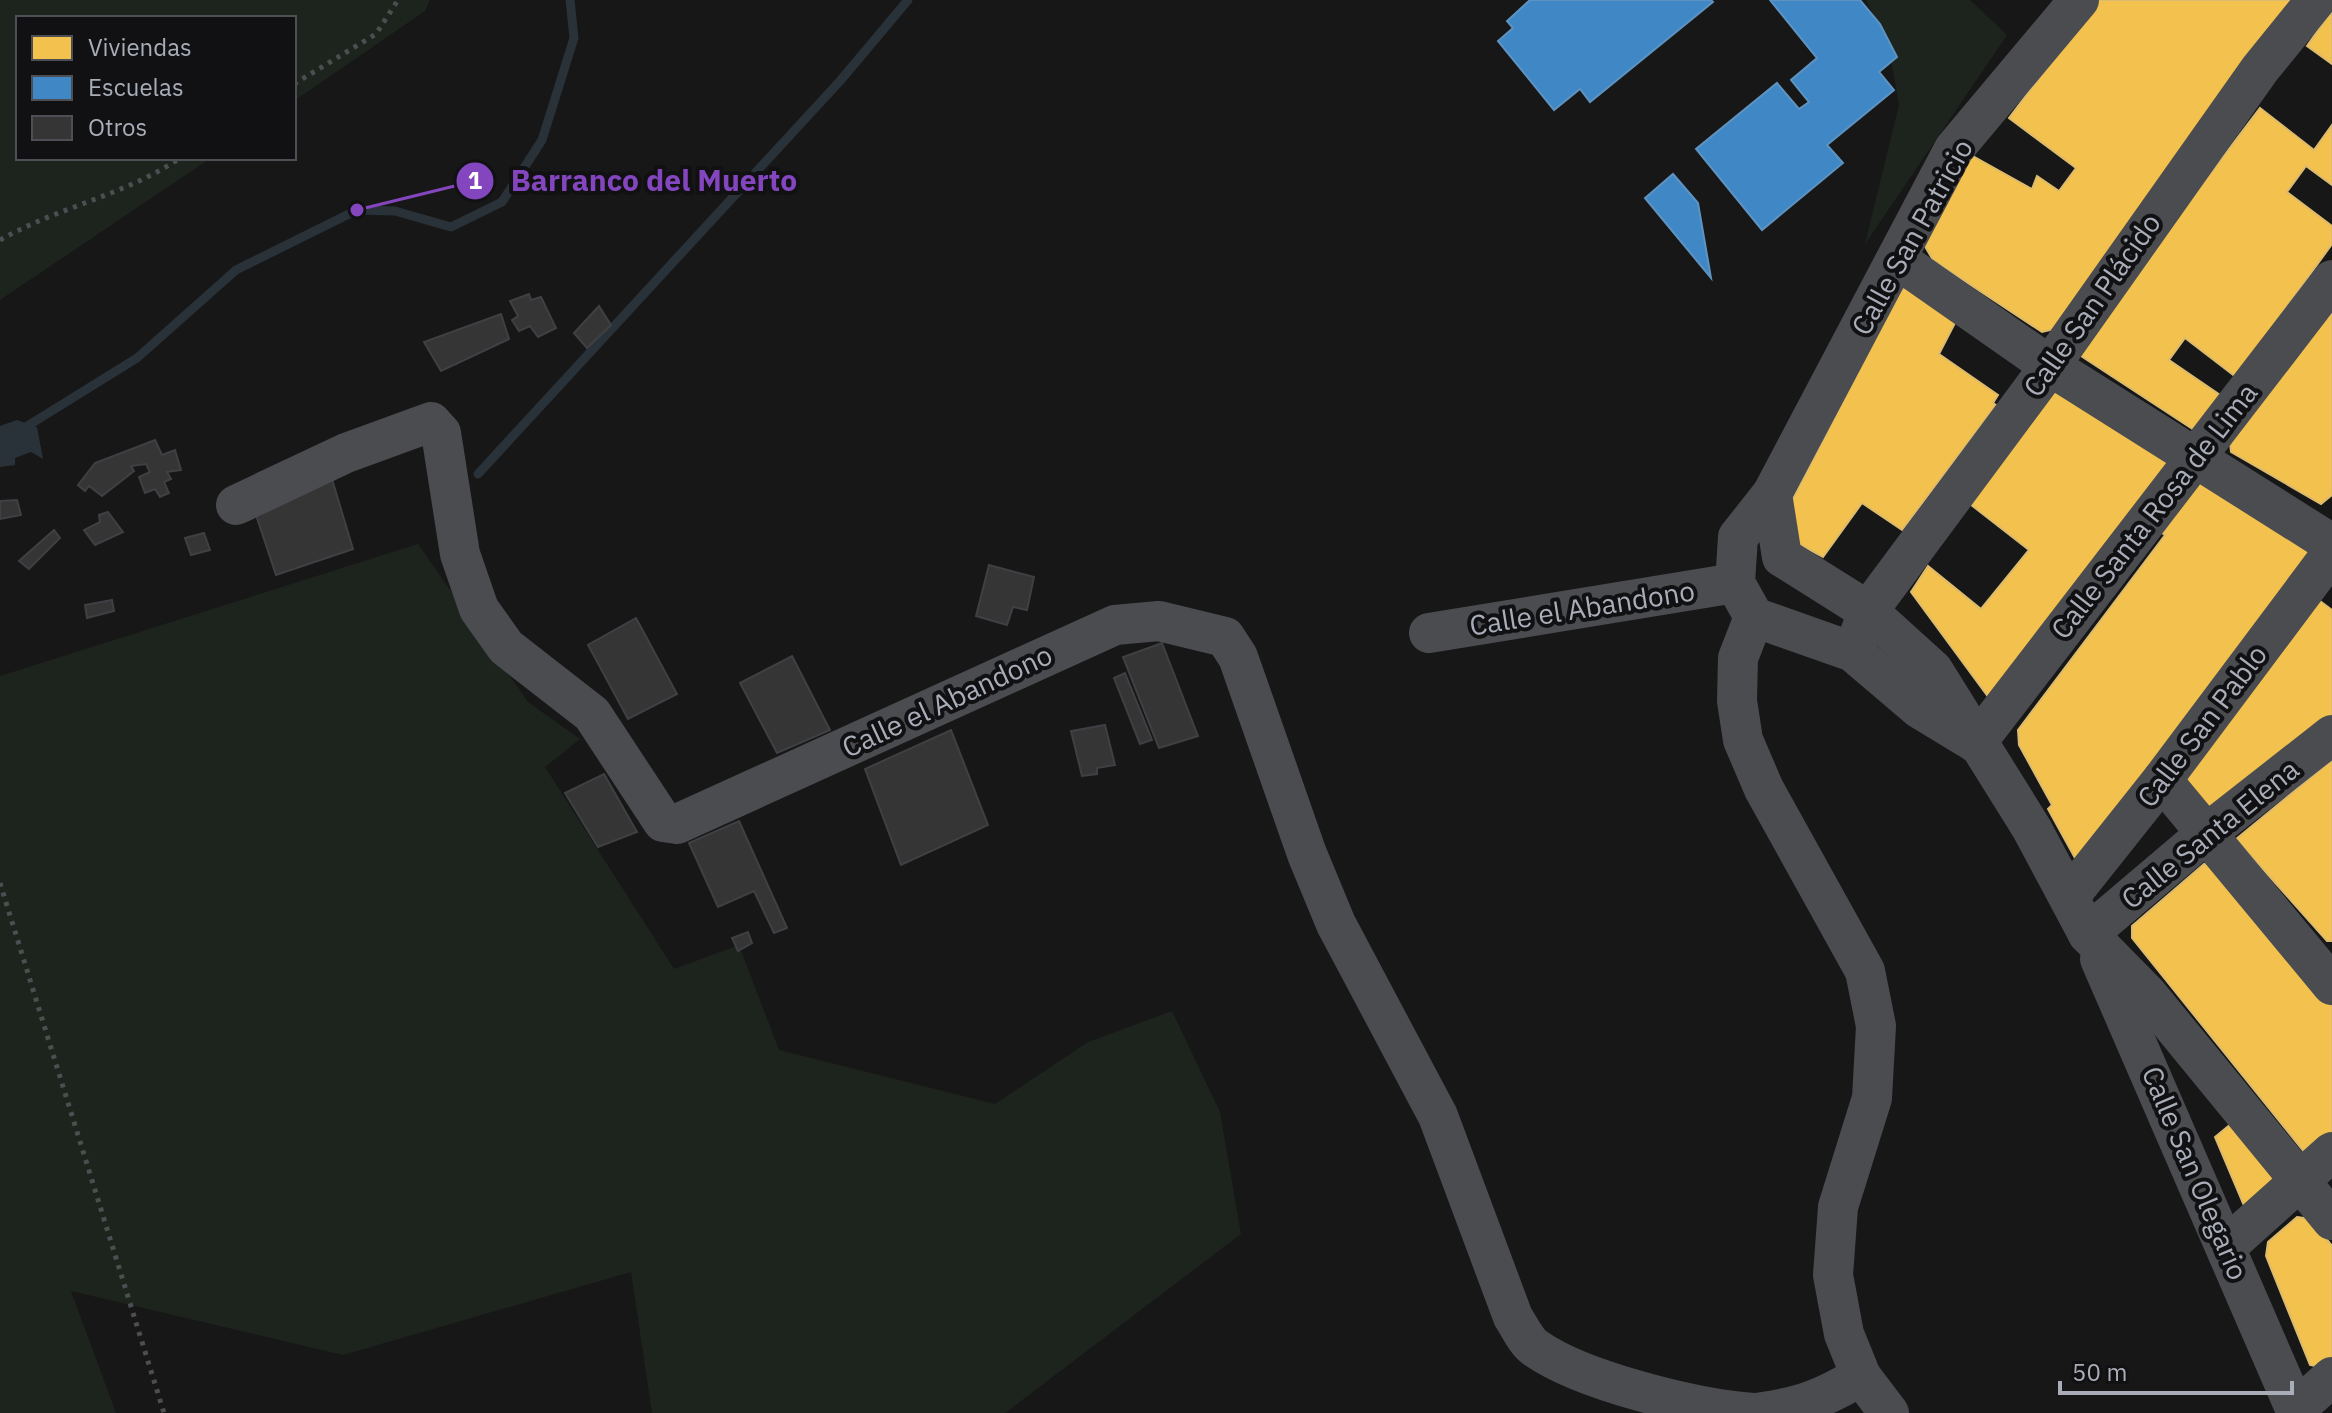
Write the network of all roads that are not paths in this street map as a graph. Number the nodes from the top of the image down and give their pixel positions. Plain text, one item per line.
1 (2079, 0) edge
2 (2316, 0) edge
3 (1897, 259) junction
4 (2332, 280) edge
5 (2050, 366) junction
6 (2196, 458) junction
7 (1772, 494) junction
8 (236, 505) dead end
9 (2332, 544) edge
10 (2332, 553) edge
11 (1782, 557) junction
12 (1736, 574) junction
13 (1868, 611) junction
14 (1754, 617) junction
15 (1429, 633) dead end
16 (1853, 652) junction
17 (2332, 735) edge
18 (1976, 743) junction
19 (2162, 780) junction
20 (2207, 833) junction
21 (2069, 897) junction
22 (2088, 934) junction
23 (2328, 973) edge
24 (2188, 1046) junction
25 (2151, 1071) junction
26 (2332, 1152) edge
27 (2300, 1180) junction
28 (2332, 1220) edge
29 (2227, 1246) junction
30 (1861, 1376) junction
31 (2332, 1377) edge
32 (2296, 1411) edge
33 (1755, 1413) edge
34 (1889, 1413) edge

1 - 3 street, Calle San Patricio
2 - 5 street, Calle San Plácido
3 - 5 street
3 - 7 street, Calle San Patricio
4 - 6 street, Calle Santa Rosa de Lima
5 - 6 street
5 - 13 street, Calle San Plácido
6 - 9 street
6 - 18 street, Calle Santa Rosa de Lima
7 - 11 street
7 - 12 street, Calle San Patricio
8 - 33 street, Calle el Abandono
10 - 19 street, Calle San Pablo
11 - 12 street, Calle el Abandono
11 - 13 street
12 - 14 street
12 - 15 street, Calle el Abandono
13 - 16 street, Calle San Plácido
13 - 18 street
14 - 16 street
14 - 30 street
16 - 18 street
17 - 20 street, Calle Santa Elena
18 - 21 street
19 - 20 street
19 - 21 street, Calle San Pablo
20 - 22 street, Calle Santa Elena
20 - 23 street
21 - 22 street
22 - 24 street
22 - 25 street, Calle San Olegario
24 - 25 street
24 - 27 street
25 - 29 street, Calle San Olegario
26 - 27 street
27 - 28 street
27 - 29 street
29 - 32 street, Calle San Olegario
30 - 33 street
30 - 34 street
31 - 32 street

